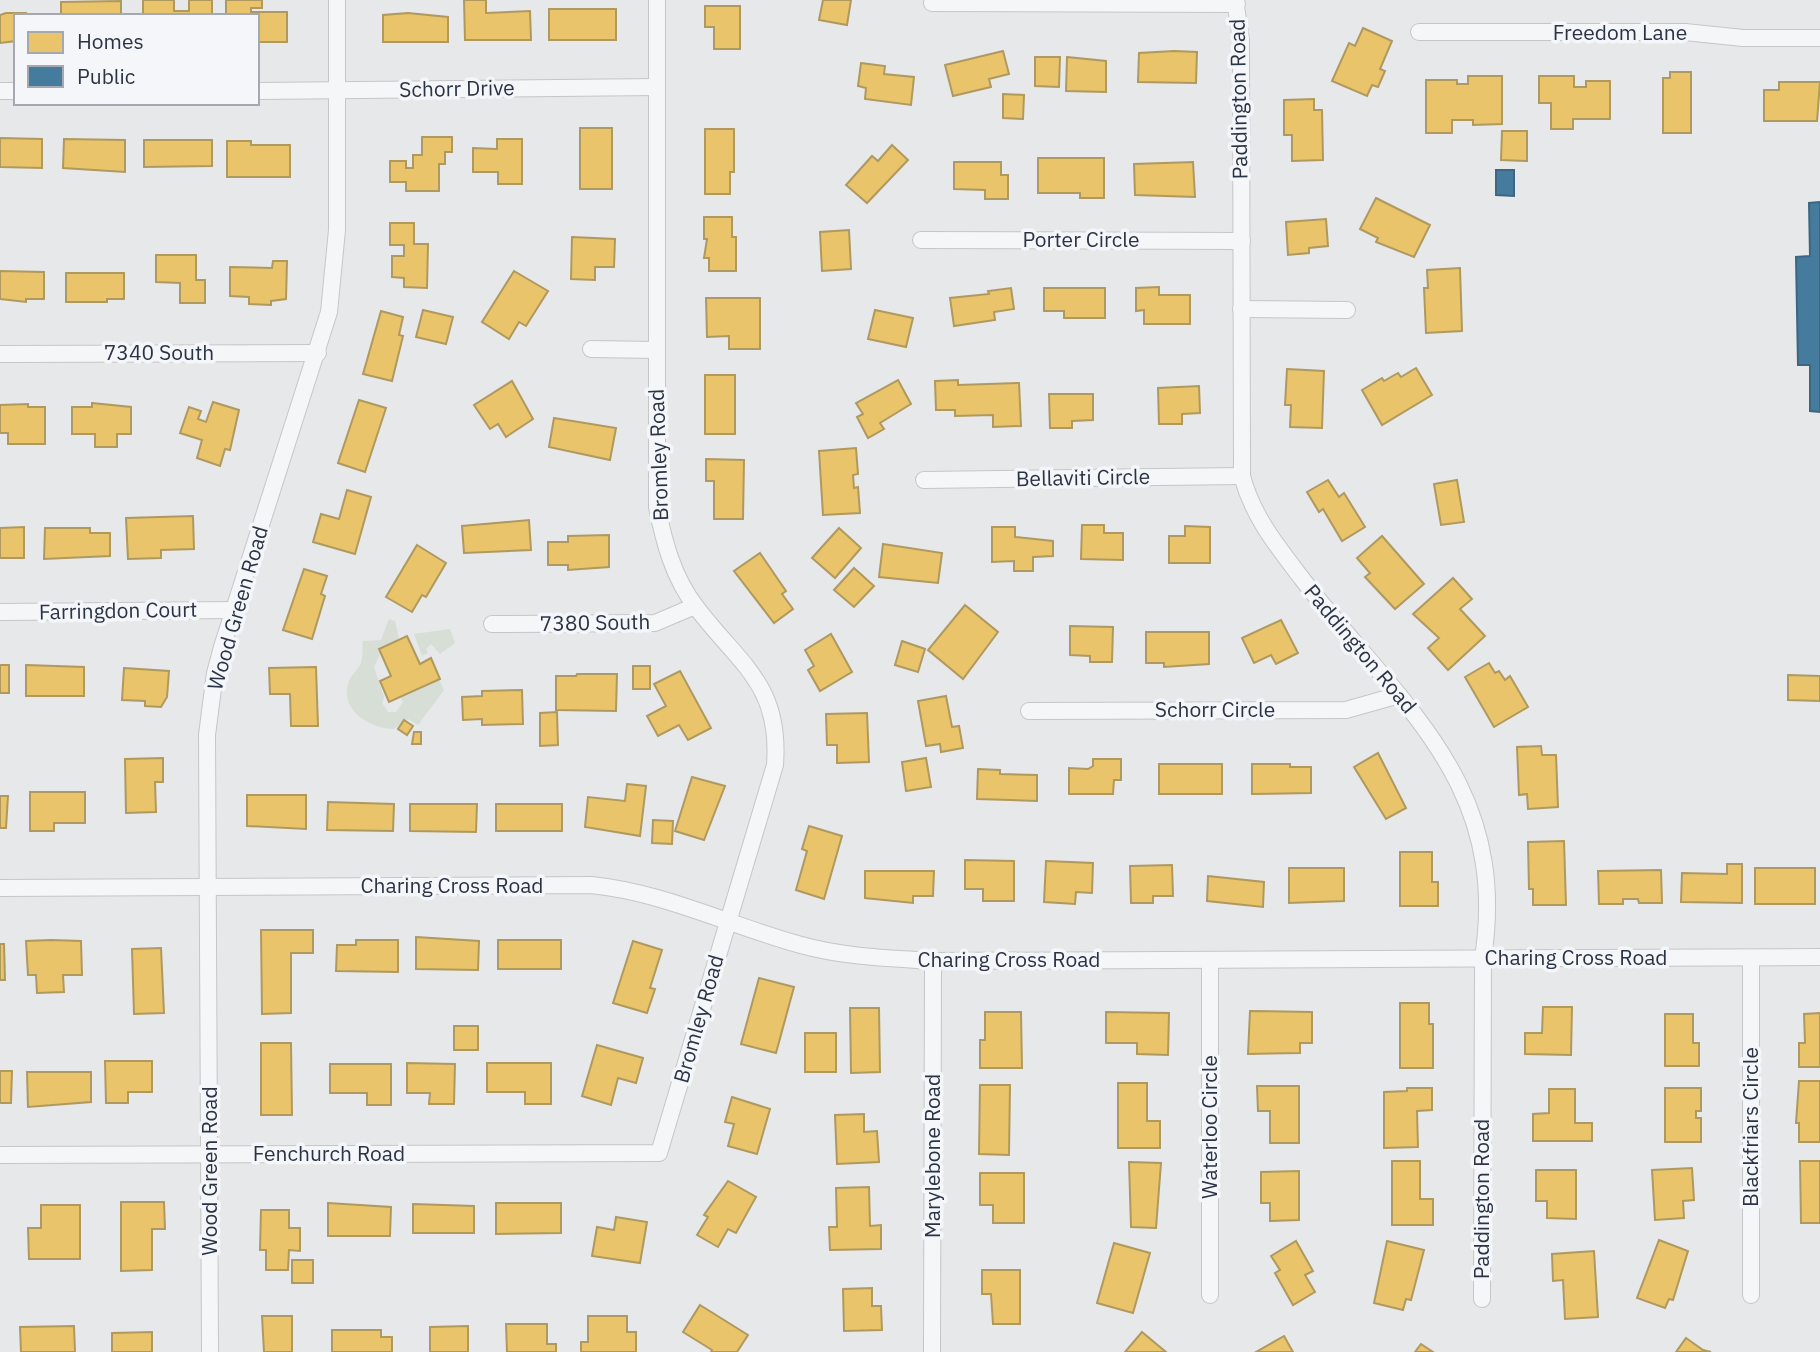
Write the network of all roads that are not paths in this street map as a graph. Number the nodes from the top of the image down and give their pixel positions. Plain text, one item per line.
1 (337, 0) edge
2 (657, 0) edge
3 (1236, 2) edge
4 (932, 3) dead end
5 (1419, 32) dead end
6 (1820, 38) edge
7 (657, 87) junction
8 (259, 91) edge
9 (337, 91) junction
10 (920, 240) dead end
11 (1242, 241) junction
12 (1241, 309) junction
13 (1347, 310) dead end
14 (591, 349) dead end
15 (657, 350) junction
16 (318, 353) junction
17 (0, 354) edge
18 (1242, 476) junction
19 (924, 480) dead end
20 (695, 606) junction
21 (236, 610) junction
22 (0, 612) edge
23 (492, 624) dead end
24 (1399, 695) junction
25 (1029, 711) dead end
26 (208, 886) junction
27 (0, 888) edge
28 (727, 922) junction
29 (1820, 957) edge
30 (1483, 958) junction
31 (1751, 958) junction
32 (1210, 960) junction
33 (933, 961) junction
34 (659, 1153) joint
35 (211, 1154) junction
36 (0, 1155) edge
37 (1210, 1295) dead end
38 (1751, 1295) dead end
39 (1482, 1298) dead end
40 (210, 1352) edge
41 (932, 1352) edge

1 - 9 street, Wood Green Road
2 - 7 street, Bromley Road
3 - 4 street
3 - 11 street, Paddington Road
5 - 6 street, Freedom Lane
7 - 9 street, Schorr Drive
7 - 15 street, Bromley Road
8 - 9 street, Schorr Drive
9 - 16 street, Wood Green Road
10 - 11 street, Porter Circle
11 - 12 street, Paddington Road
12 - 13 street
12 - 18 street, Paddington Road
14 - 15 street
15 - 20 street, Bromley Road
16 - 17 street, 7340 South
16 - 21 street, Wood Green Road
18 - 19 street, Bellaviti Circle
18 - 24 street, Paddington Road
20 - 23 street, 7380 South
20 - 28 street, Bromley Road
21 - 22 street, Farringdon Court
21 - 26 street, Wood Green Road
24 - 25 street, Schorr Circle
24 - 30 street, Paddington Road
26 - 27 street, Charing Cross Road
26 - 28 street, Charing Cross Road
26 - 35 street, Wood Green Road
28 - 33 street, Charing Cross Road
28 - 34 street, Bromley Road
29 - 31 street, Charing Cross Road
30 - 31 street, Charing Cross Road
30 - 32 street, Charing Cross Road
30 - 39 street, Paddington Road
31 - 38 street, Blackfriars Circle
32 - 33 street, Charing Cross Road
32 - 37 street, Waterloo Circle
33 - 41 street, Marylebone Road
34 - 35 street, Fenchurch Road
35 - 36 street, Fenchurch Road
35 - 40 street, Wood Green Road

